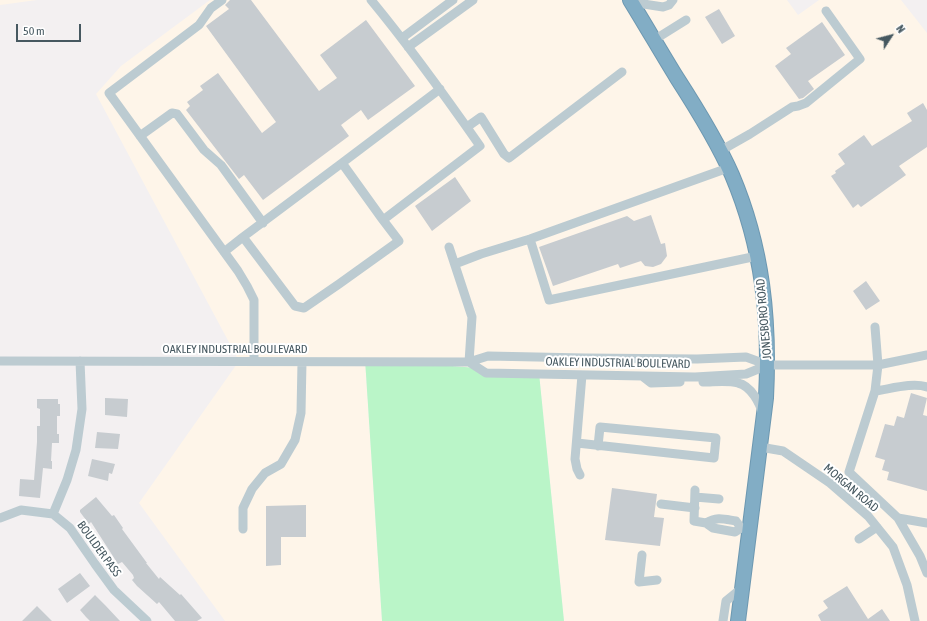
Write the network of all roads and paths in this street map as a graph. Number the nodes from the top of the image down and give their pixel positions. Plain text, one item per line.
1 (222, 0) edge
2 (371, 0) edge
3 (453, 0) edge
4 (473, 0) edge
5 (631, 1) edge
6 (670, 2) edge
7 (826, 11) dead end
8 (686, 20) dead end
9 (402, 38) junction
10 (654, 40) junction
11 (408, 46) junction
12 (622, 72) dead end
13 (440, 89) junction
14 (467, 127) junction
15 (140, 136) junction
16 (720, 151) junction
17 (342, 163) junction
18 (728, 168) junction
19 (383, 220) junction
20 (263, 222) junction
21 (243, 237) junction
22 (530, 239) junction
23 (449, 247) dead end
24 (224, 252) junction
25 (757, 256) junction
26 (455, 264) junction
27 (875, 327) dead end
28 (927, 355) edge
29 (0, 361) edge
30 (80, 361) junction
31 (254, 362) junction
32 (302, 362) junction
33 (469, 362) junction
34 (768, 365) junction
35 (878, 365) junction
36 (582, 375) junction
37 (642, 376) junction
38 (927, 387) edge
39 (875, 391) junction
40 (764, 420) junction
41 (577, 444) junction
42 (598, 446) junction
43 (760, 447) junction
44 (580, 475) dead end
45 (720, 499) dead end
46 (661, 504) dead end
47 (695, 508) junction
48 (53, 514) junction
49 (0, 518) edge
50 (898, 518) junction
51 (927, 523) edge
52 (877, 527) junction
53 (746, 528) junction
54 (243, 529) dead end
55 (859, 539) dead end
56 (642, 555) dead end
57 (927, 573) edge
58 (657, 580) dead end
59 (742, 588) junction
60 (147, 621) edge
61 (723, 621) edge
62 (738, 621) edge
63 (915, 621) edge

1 - 15 street
2 - 9 street
3 - 9 street
4 - 11 street
5 - 6 street
5 - 10 highway, JONESBORO ROAD
7 - 16 street
8 - 10 street
9 - 11 street
10 - 16 highway, JONESBORO ROAD
11 - 13 street
12 - 14 street
13 - 14 street
13 - 17 street
14 - 19 street
15 - 20 street
15 - 24 street
16 - 18 highway, JONESBORO ROAD
17 - 19 street
17 - 20 street
18 - 22 street
18 - 25 highway, JONESBORO ROAD
19 - 21 street
20 - 21 street
21 - 24 street
22 - 25 street
22 - 26 street
23 - 26 street
24 - 31 street
25 - 34 highway, JONESBORO ROAD
26 - 33 street
27 - 35 street
28 - 35 street, OAKLEY INDUSTRIAL BOULEVARD
29 - 30 street, OAKLEY INDUSTRIAL BOULEVARD
30 - 31 street, OAKLEY INDUSTRIAL BOULEVARD
30 - 48 street
31 - 32 street, OAKLEY INDUSTRIAL BOULEVARD
32 - 33 street, OAKLEY INDUSTRIAL BOULEVARD
32 - 54 street
33 - 34 street, OAKLEY INDUSTRIAL BOULEVARD
33 - 36 street, OAKLEY INDUSTRIAL BOULEVARD
34 - 35 street, OAKLEY INDUSTRIAL BOULEVARD
34 - 37 street, OAKLEY INDUSTRIAL BOULEVARD
34 - 40 highway, JONESBORO ROAD
35 - 39 street
36 - 37 street, OAKLEY INDUSTRIAL BOULEVARD
36 - 41 street
37 - 40 street
38 - 39 street
39 - 50 street
40 - 43 highway, JONESBORO ROAD
41 - 42 street
41 - 44 street
42 - 42 street
43 - 52 street, MORGAN ROAD
43 - 53 highway, JONESBORO ROAD
45 - 47 street
46 - 47 street
47 - 53 street
48 - 49 street
48 - 60 street, BOULDER PASS
50 - 51 street
50 - 57 street
52 - 55 street
52 - 63 street, MORGAN ROAD
53 - 59 highway, JONESBORO ROAD
56 - 58 street
59 - 61 street
59 - 62 highway, JONESBORO ROAD

